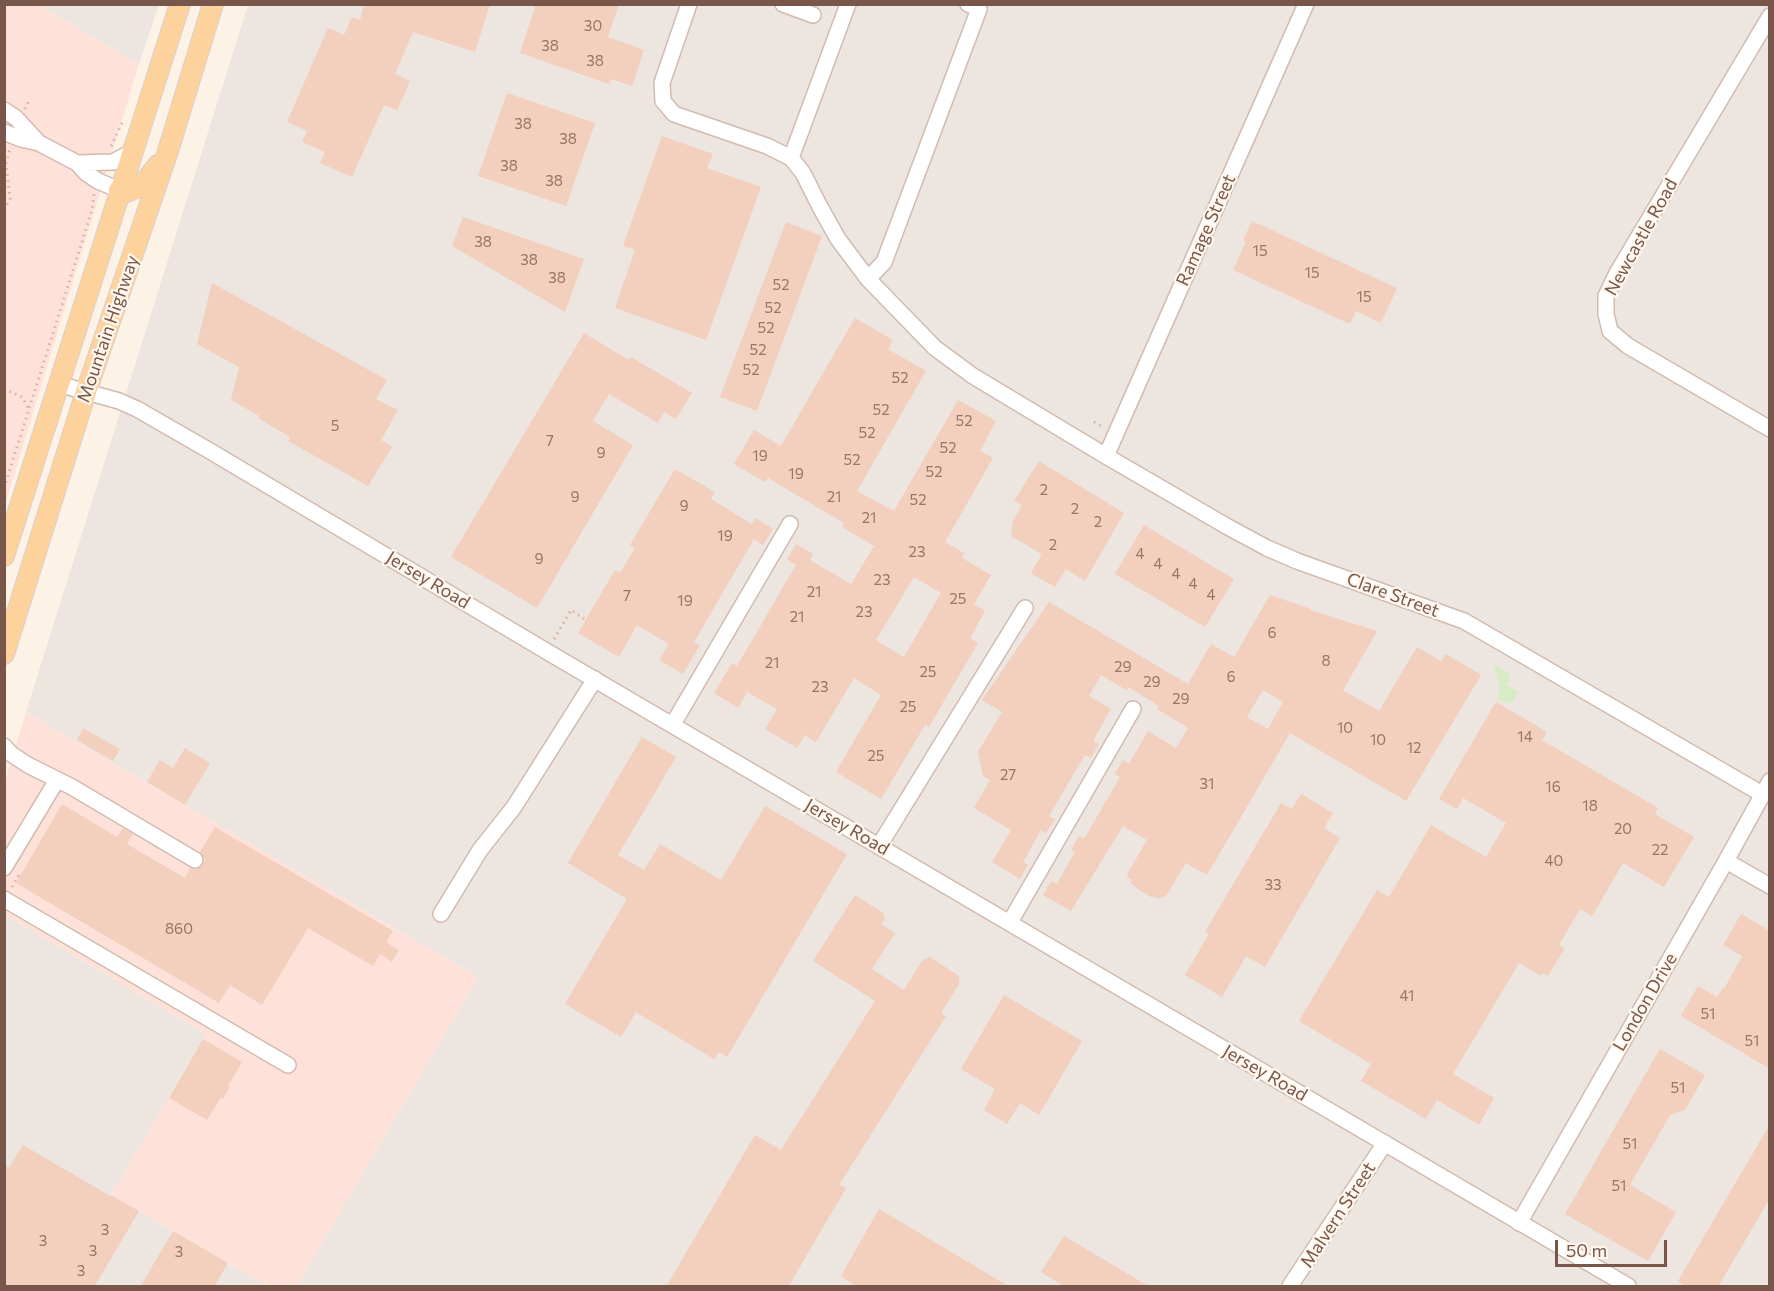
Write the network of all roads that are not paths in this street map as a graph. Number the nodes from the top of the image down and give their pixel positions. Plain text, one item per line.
1 (180, 4) edge
2 (213, 4) edge
3 (689, 4) edge
4 (783, 4) edge
5 (848, 4) edge
6 (968, 4) edge
7 (1306, 4) edge
8 (813, 15) dead end
9 (1770, 16) edge
10 (4, 110) edge
11 (9, 136) edge
12 (39, 143) junction
13 (168, 151) junction
14 (132, 152) junction
15 (791, 158) junction
16 (77, 163) junction
17 (119, 190) junction
18 (868, 279) junction
19 (58, 384) junction
20 (86, 392) junction
21 (1770, 429) edge
22 (1106, 456) junction
23 (790, 524) dead end
24 (4, 556) edge
25 (1025, 608) dead end
26 (4, 654) edge
27 (595, 679) junction
28 (1133, 709) dead end
29 (673, 724) junction
30 (4, 746) edge
31 (52, 777) junction
32 (1766, 788) edge
33 (879, 846) junction
34 (193, 858) dead end
35 (1726, 861) junction
36 (4, 868) edge
37 (1770, 886) edge
38 (4, 899) edge
39 (441, 914) dead end
40 (1010, 922) junction
41 (288, 1065) dead end
42 (1385, 1143) junction
43 (1519, 1223) junction
44 (1290, 1287) edge
45 (1628, 1287) edge

1 - 14 main road, Mountain Highway
2 - 13 main road, Mountain Highway
3 - 15 street
4 - 8 street
5 - 15 street
6 - 18 street
7 - 22 street, Ramage Street
9 - 21 street, Newcastle Road
10 - 12 street
11 - 12 street
12 - 16 street
13 - 17 main road
13 - 20 main road, Mountain Highway
14 - 16 street
14 - 17 main road, Mountain Highway
15 - 18 street, Clare Street
16 - 17 street
17 - 19 main road, Mountain Highway
18 - 22 street, Clare Street
19 - 20 street, Jersey Road
19 - 24 main road, Mountain Highway
20 - 26 main road, Mountain Highway
20 - 27 street, Jersey Road
22 - 32 street, Clare Street
23 - 29 street
25 - 33 street
27 - 29 street, Jersey Road
27 - 39 street
28 - 40 street
29 - 33 street, Jersey Road
30 - 31 street
31 - 34 street
31 - 36 street
32 - 35 street, London Drive
33 - 40 street, Jersey Road
35 - 37 street
35 - 43 street, London Drive
38 - 41 street
40 - 42 street, Jersey Road
42 - 43 street, Jersey Road
42 - 44 street, Malvern Street
43 - 45 street, Jersey Road

